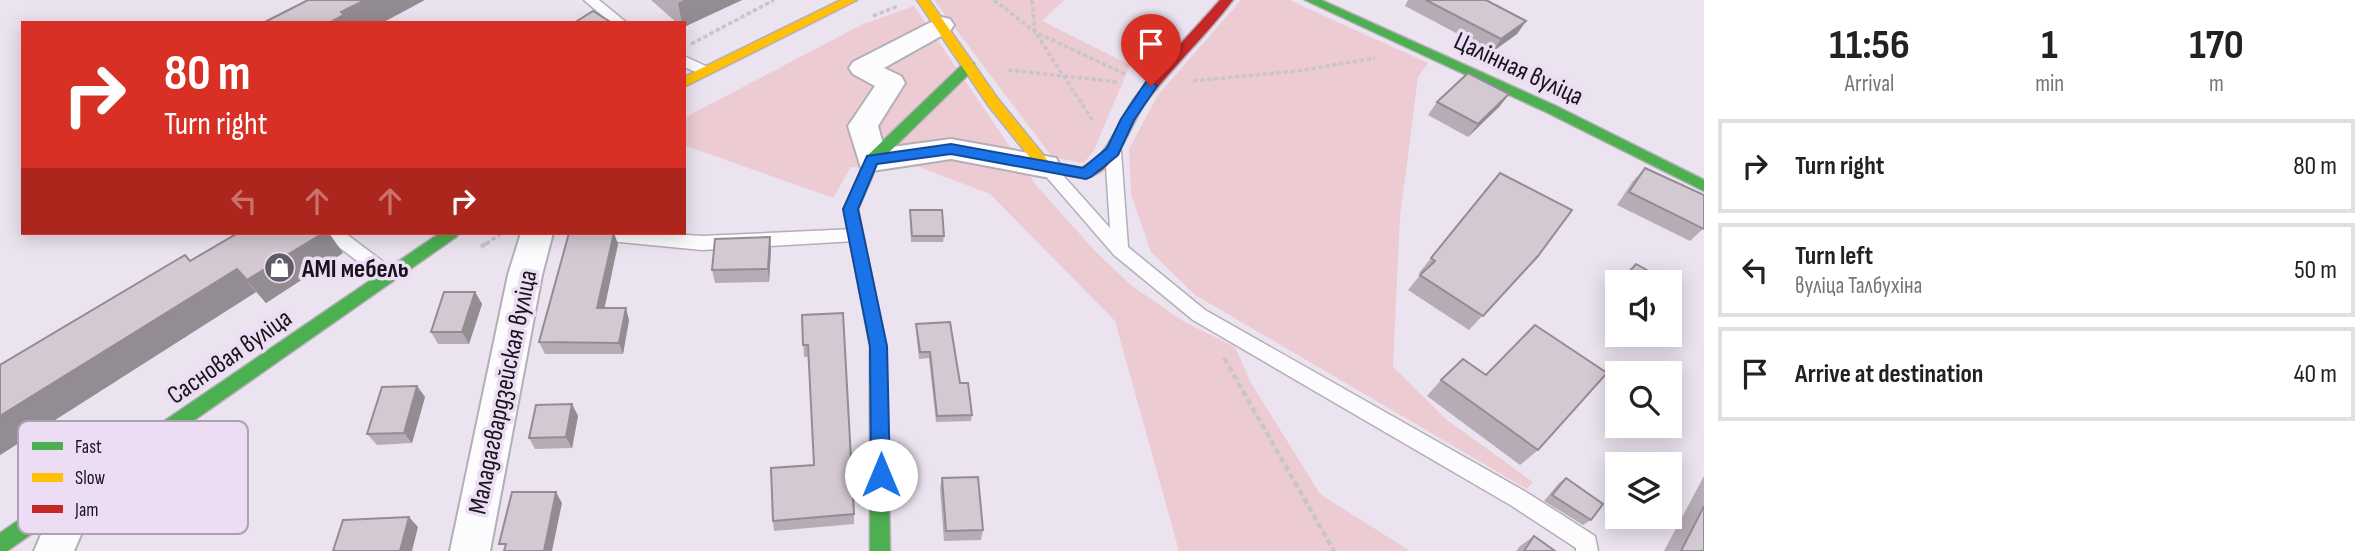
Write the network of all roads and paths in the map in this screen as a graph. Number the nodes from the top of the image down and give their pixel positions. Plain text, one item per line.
1 (592, 0) edge
2 (774, 0) edge
3 (851, 0) edge
4 (923, 0) edge
5 (994, 0) edge
6 (1032, 0) edge
7 (1227, 0) edge
8 (1311, 0) edge
9 (606, 13) junction
10 (593, 21) edge
11 (617, 21) edge
12 (941, 25) junction
13 (1035, 32) junction
14 (1398, 39) junction
15 (686, 47) edge
16 (686, 62) edge
17 (969, 66) junction
18 (705, 71) junction
19 (1064, 77) junction
20 (686, 82) edge
21 (1151, 86) junction
22 (1113, 151) junction
23 (872, 160) junction
24 (1045, 166) junction
25 (1704, 186) edge
26 (336, 235) edge
27 (448, 235) edge
28 (536, 235) edge
29 (612, 235) edge
30 (855, 235) junction
31 (1120, 250) junction
32 (388, 275) junction
33 (1199, 315) junction
34 (178, 421) edge
35 (18, 532) edge
36 (61, 534) edge
37 (0, 544) edge
38 (54, 551) edge
39 (470, 551) edge
40 (880, 551) edge
41 (1334, 551) edge
42 (1587, 551) edge

1 - 9 lane
2 - 15 path
3 - 18 street
4 - 12 street
5 - 13 path
6 - 13 path
7 - 21 street
8 - 14 street, Цалінная вуліца
9 - 10 lane
9 - 11 lane
12 - 17 street
12 - 23 street
13 - 19 path
13 - 21 path
14 - 21 path
14 - 25 street, Цалінная вуліца
16 - 18 lane
17 - 19 path
17 - 23 street
17 - 24 street
18 - 20 street
19 - 21 path
19 - 22 path
21 - 22 street
22 - 24 street
22 - 31 lane
23 - 24 street
23 - 30 street
24 - 31 lane
26 - 32 lane
27 - 32 street, Сасновая вуліца
28 - 39 street, Маладагвардзейская вуліца
29 - 30 lane
30 - 40 street
31 - 33 lane
32 - 34 street, Сасновая вуліца
33 - 41 path
33 - 42 lane
35 - 37 street, Сасновая вуліца
36 - 38 street

